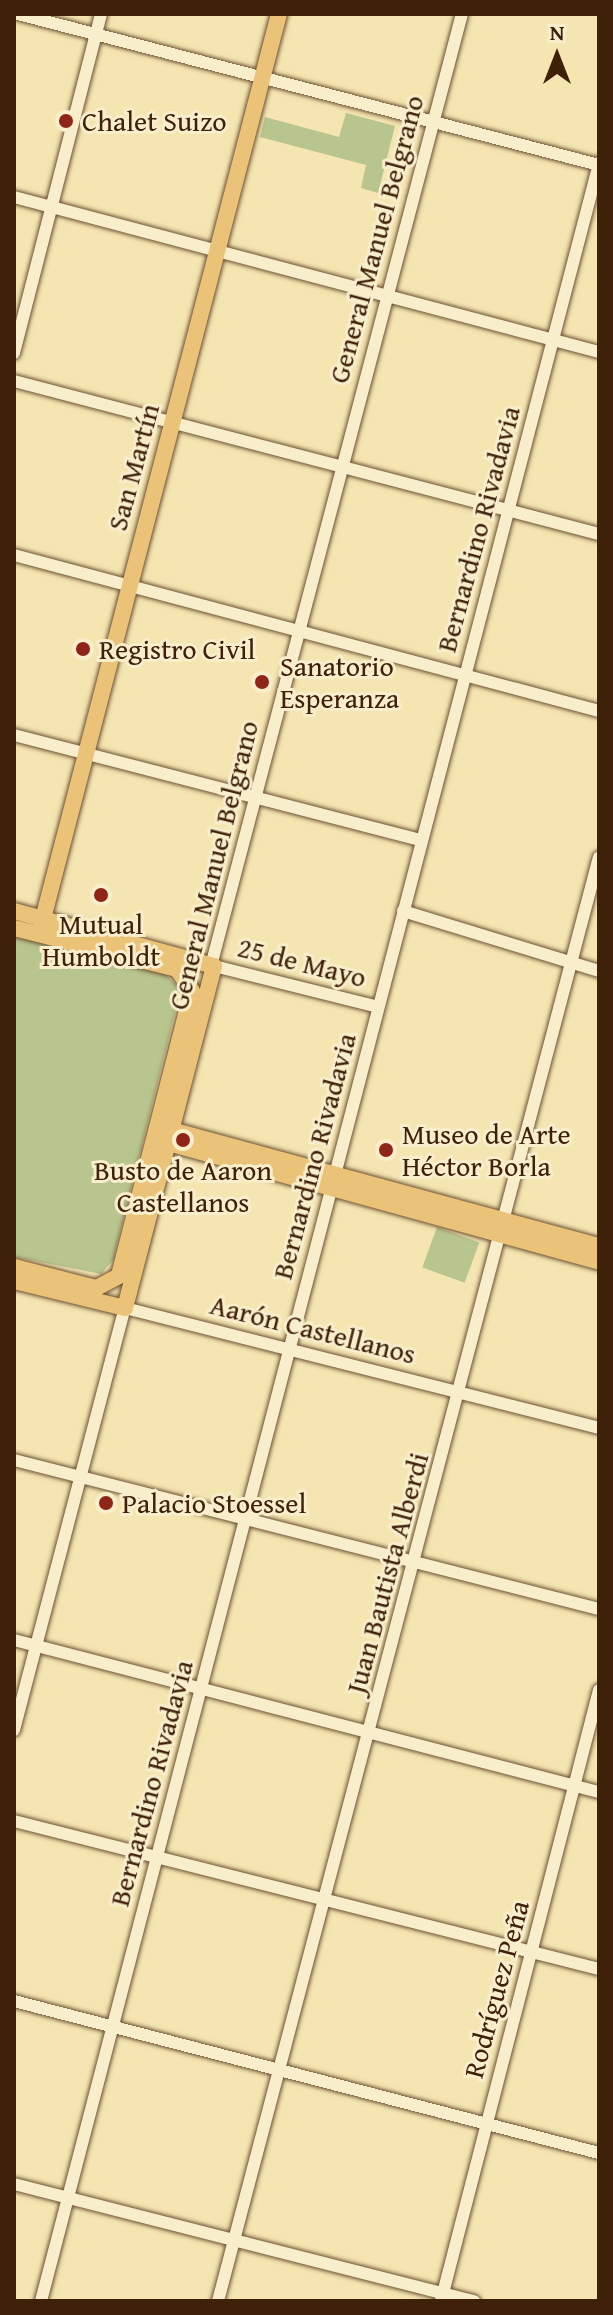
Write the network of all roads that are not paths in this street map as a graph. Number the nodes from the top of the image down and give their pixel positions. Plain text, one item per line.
1 (18, 14) edge
2 (101, 14) edge
3 (279, 14) edge
4 (462, 14) edge
5 (96, 36) junction
6 (261, 75) junction
7 (434, 122) junction
8 (599, 164) edge
9 (14, 197) edge
10 (51, 207) junction
11 (219, 251) junction
12 (388, 295) junction
13 (553, 341) junction
14 (599, 352) edge
15 (14, 353) edge
16 (14, 381) edge
17 (172, 423) junction
18 (344, 466) junction
19 (508, 511) junction
20 (599, 534) edge
21 (14, 555) edge
22 (128, 586) junction
23 (301, 631) junction
24 (464, 676) junction
25 (599, 711) edge
26 (14, 735) edge
27 (85, 752) junction
28 (258, 796) junction
29 (421, 840) junction
30 (599, 857) edge
31 (14, 911) edge
32 (403, 911) junction
33 (41, 926) junction
34 (14, 928) edge
35 (571, 963) junction
36 (213, 964) junction
37 (599, 971) edge
38 (191, 984) joint
39 (378, 1007) junction
40 (164, 1135) junction
41 (333, 1178) junction
42 (504, 1227) junction
43 (599, 1246) edge
44 (599, 1262) edge
45 (14, 1267) edge
46 (14, 1281) edge
47 (125, 1308) junction
48 (288, 1349) junction
49 (459, 1393) junction
50 (599, 1428) edge
51 (14, 1460) edge
52 (81, 1477) junction
53 (245, 1517) junction
54 (415, 1562) junction
55 (599, 1609) edge
56 (14, 1640) edge
57 (36, 1646) junction
58 (200, 1688) junction
59 (599, 1690) edge
60 (14, 1730) edge
61 (370, 1733) junction
62 (574, 1785) junction
63 (599, 1792) edge
64 (14, 1821) edge
65 (156, 1857) junction
66 (326, 1900) junction
67 (530, 1952) junction
68 (599, 1969) edge
69 (14, 2001) edge
70 (112, 2026) junction
71 (281, 2067) junction
72 (487, 2123) junction
73 (599, 2153) edge
74 (14, 2184) edge
75 (68, 2198) junction
76 (234, 2240) junction
77 (442, 2297) edge
78 (41, 2301) edge
79 (218, 2301) edge
80 (474, 2301) edge

1 - 5 street
2 - 5 street
3 - 6 main road, San Martín
4 - 7 street, General Manuel Belgrano
5 - 6 street
5 - 10 street
6 - 7 street
6 - 11 main road, San Martín
7 - 8 street
7 - 12 street, General Manuel Belgrano
8 - 13 street, Bernardino Rivadavia
9 - 10 street
10 - 11 street
10 - 15 street
11 - 12 street
11 - 17 main road, San Martín
12 - 13 street
12 - 18 street, General Manuel Belgrano
13 - 14 street
13 - 19 street, Bernardino Rivadavia
16 - 17 street
17 - 18 street
17 - 22 main road, San Martín
18 - 19 street
18 - 23 street, General Manuel Belgrano
19 - 20 street
19 - 24 street, Bernardino Rivadavia
21 - 22 street
22 - 23 street
22 - 27 main road, San Martín
23 - 24 street
23 - 28 street, General Manuel Belgrano
24 - 25 street
24 - 29 street, Bernardino Rivadavia
26 - 27 street
27 - 28 street
27 - 33 main road, San Martín
28 - 29 street
28 - 36 street, General Manuel Belgrano
29 - 32 street, Bernardino Rivadavia
30 - 35 street, Juan Bautista Alberdi
31 - 33 main road, 25 de Mayo
32 - 35 street
32 - 39 street, Bernardino Rivadavia
33 - 34 main road, 25 de Mayo
33 - 36 main road, 25 de Mayo
33 - 38 main road, 25 de Mayo
35 - 37 street
35 - 42 street, Juan Bautista Alberdi
36 - 39 street, 25 de Mayo
36 - 40 main road, General Manuel Belgrano
38 - 40 main road, General Manuel Belgrano
39 - 41 street, Bernardino Rivadavia
40 - 41 main road
40 - 45 main road, General Manuel Belgrano
40 - 47 main road, General Manuel Belgrano
41 - 42 main road
41 - 48 street, Bernardino Rivadavia
42 - 43 main road
42 - 44 main road
42 - 49 street, Juan Bautista Alberdi
46 - 47 main road, Aarón Castellanos
47 - 48 street, Aarón Castellanos
47 - 52 street, General Manuel Belgrano
48 - 49 street, Aarón Castellanos
48 - 53 street, Bernardino Rivadavia
49 - 50 street, Aarón Castellanos
49 - 54 street, Juan Bautista Alberdi
51 - 52 street
52 - 53 street
52 - 57 street, General Manuel Belgrano
53 - 54 street
53 - 58 street, Bernardino Rivadavia
54 - 55 street
54 - 61 street, Juan Bautista Alberdi
56 - 57 street
57 - 58 street
57 - 60 street, General Manuel Belgrano
58 - 61 street
58 - 65 street, Bernardino Rivadavia
59 - 62 street, Rodríguez Peña
61 - 62 street
61 - 66 street, Juan Bautista Alberdi
62 - 63 street
62 - 67 street, Rodríguez Peña
64 - 65 street
65 - 66 street
65 - 70 street, Bernardino Rivadavia
66 - 67 street
66 - 71 street, Juan Bautista Alberdi
67 - 68 street
67 - 72 street, Rodríguez Peña
69 - 70 street
70 - 71 street
70 - 75 street, Bernardino Rivadavia
71 - 72 street
71 - 76 street, Juan Bautista Alberdi
72 - 73 street
72 - 77 street, Rodríguez Peña
74 - 75 street
75 - 76 street
75 - 78 street, Bernardino Rivadavia
76 - 77 street
76 - 79 street, Juan Bautista Alberdi
77 - 80 street

